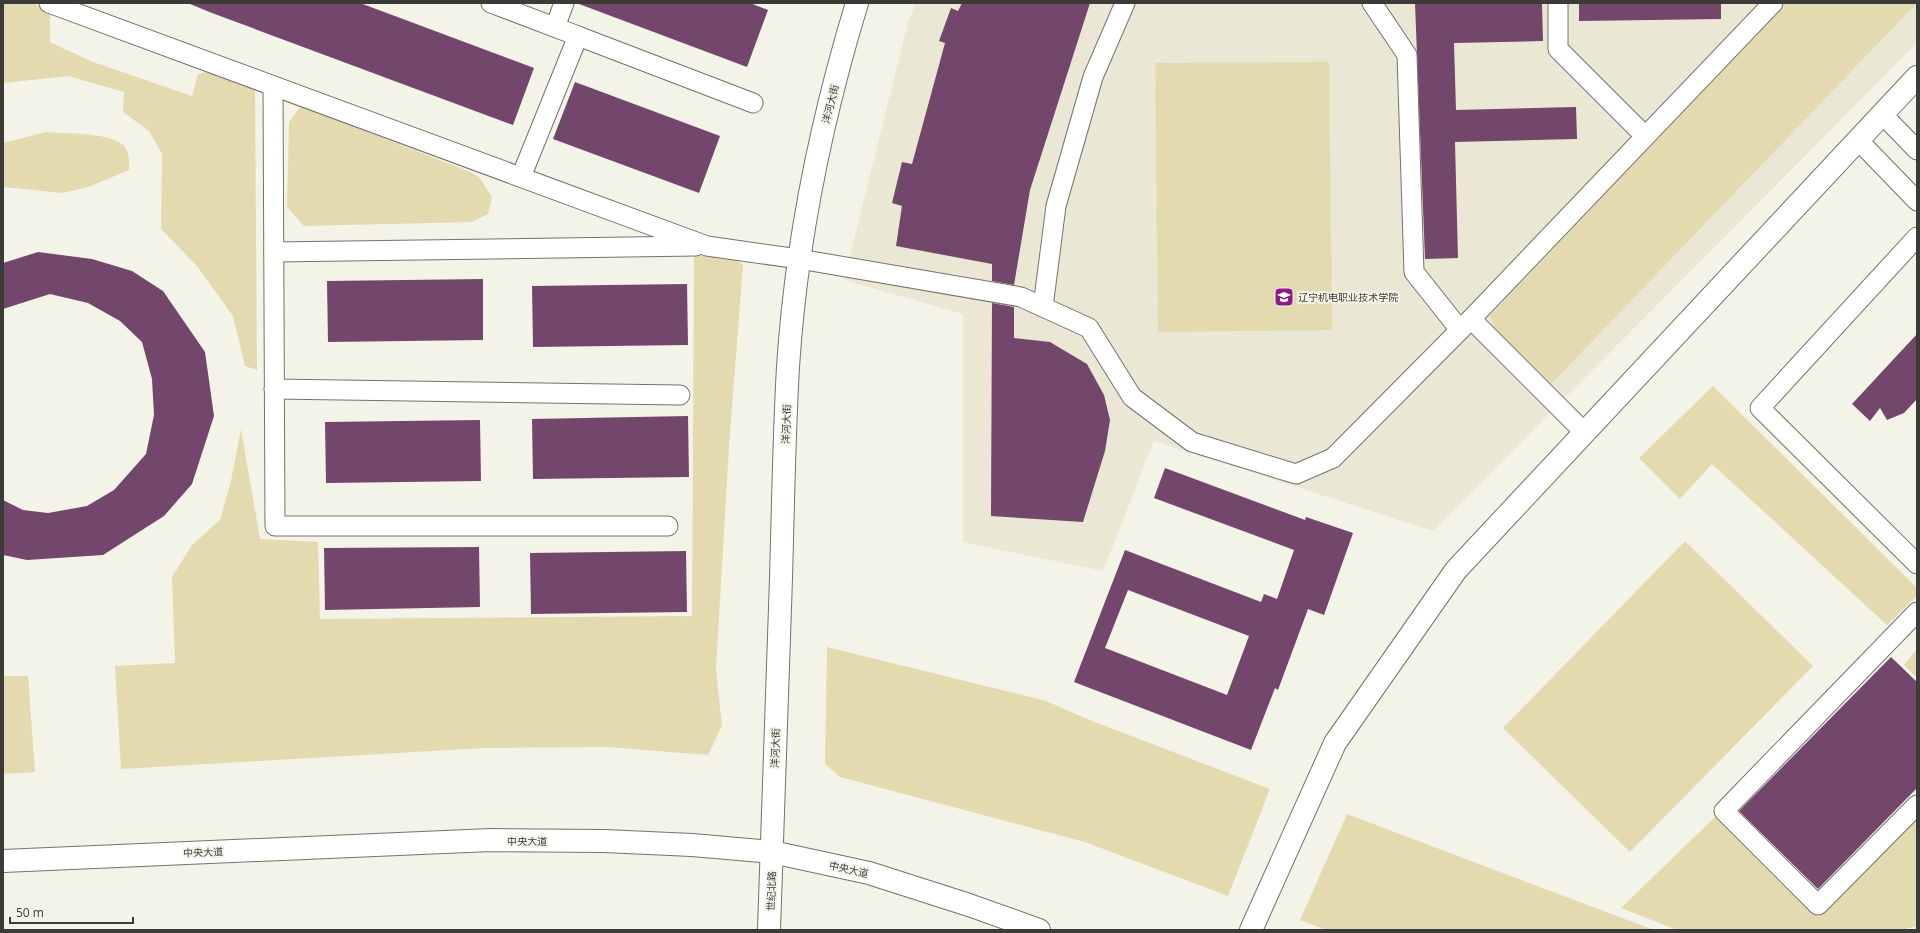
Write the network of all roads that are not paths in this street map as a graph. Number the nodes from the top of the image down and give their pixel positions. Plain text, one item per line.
1 (49, 3) edge
2 (491, 3) edge
3 (564, 3) edge
4 (858, 3) edge
5 (1125, 3) edge
6 (1372, 3) edge
7 (1558, 3) edge
8 (1773, 3) edge
9 (555, 27) junction
10 (578, 36) junction
11 (1917, 78) edge
12 (273, 86) junction
13 (753, 103) dead end
14 (1882, 114) junction
15 (1645, 136) junction
16 (1858, 140) junction
17 (1917, 150) edge
18 (521, 177) junction
19 (1917, 200) edge
20 (1917, 237) edge
21 (707, 246) junction
22 (274, 252) junction
23 (799, 259) junction
24 (1043, 307) junction
25 (1465, 325) junction
26 (274, 389) junction
27 (680, 395) dead end
28 (1585, 433) junction
29 (668, 526) dead end
30 (1917, 564) edge
31 (1917, 612) edge
32 (1917, 805) edge
33 (772, 852) junction
34 (3, 861) edge
35 (769, 930) edge
36 (1040, 930) edge
37 (1251, 930) edge

1 - 12 street
2 - 9 street
3 - 9 street
4 - 23 street, 洋河大街
5 - 24 street
6 - 25 street
7 - 15 street
8 - 15 street
9 - 10 street
10 - 13 street
10 - 18 street
11 - 14 street
12 - 18 street
12 - 22 street
14 - 16 street
14 - 17 street
15 - 25 street
16 - 19 street
16 - 28 street
18 - 21 street
20 - 30 street
21 - 22 street
21 - 23 street
22 - 26 street
23 - 24 street
23 - 33 street, 洋河大街
24 - 25 street
25 - 28 street
26 - 27 street
26 - 29 street
28 - 37 street
31 - 32 street
33 - 34 street, 中央大道
33 - 35 street, 世纪北路
33 - 36 street, 中央大道

